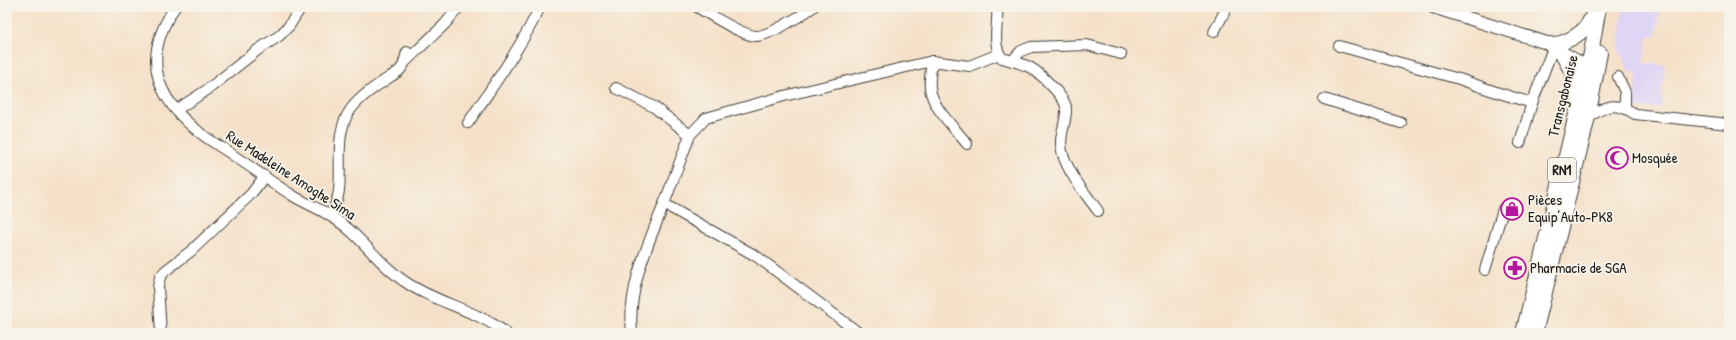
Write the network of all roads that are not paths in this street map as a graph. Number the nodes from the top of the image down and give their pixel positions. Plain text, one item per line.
1 (175, 7) edge
2 (301, 7) edge
3 (459, 7) edge
4 (540, 7) edge
5 (697, 7) edge
6 (813, 7) edge
7 (997, 7) edge
8 (1227, 7) edge
9 (1595, 7) edge
10 (1598, 7) edge
11 (1608, 7) edge
12 (1437, 8) edge
13 (1214, 32) dead end
14 (1339, 46) dead end
15 (1556, 47) junction
16 (999, 54) junction
17 (1121, 54) dead end
18 (932, 61) junction
19 (1012, 61) junction
20 (1593, 66) junction
21 (1618, 77) dead end
22 (616, 88) dead end
23 (1324, 99) dead end
24 (1578, 102) junction
25 (1532, 103) junction
26 (1625, 107) junction
27 (176, 110) junction
28 (1588, 117) junction
29 (468, 123) dead end
30 (1400, 123) dead end
31 (1729, 124) edge
32 (690, 134) junction
33 (1520, 143) dead end
34 (968, 144) dead end
35 (265, 176) junction
36 (664, 204) junction
37 (1503, 209) dead end
38 (1098, 211) dead end
39 (331, 216) junction
40 (1485, 270) dead end
41 (161, 333) edge
42 (506, 333) edge
43 (632, 333) edge
44 (859, 333) edge
45 (1523, 333) edge
46 (1535, 333) edge

1 - 27 street, Rue Madeleine Amoghe Sima
2 - 27 street
3 - 39 street
4 - 29 street
5 - 6 street
7 - 16 street
8 - 13 street
9 - 15 highway
10 - 20 highway, Transgabonaise / RN1
11 - 20 highway, Transgabonaise / RN1
12 - 15 main road
14 - 25 street
15 - 20 highway
15 - 24 highway
15 - 25 street
16 - 18 street
16 - 19 street
17 - 19 street
18 - 32 street
18 - 34 street
19 - 38 street
20 - 24 highway, Transgabonaise / RN1
20 - 28 highway, Transgabonaise / RN1
21 - 26 street
22 - 32 street
23 - 30 street
24 - 45 highway, Transgabonaise / RN1
25 - 33 street
26 - 28 street
26 - 31 street
27 - 35 street, Rue Madeleine Amoghe Sima
28 - 46 highway, Transgabonaise / RN1
32 - 36 street
35 - 39 street, Rue Madeleine Amoghe Sima
35 - 41 street
36 - 43 street
36 - 44 street
37 - 40 street
39 - 42 street, Rue Madeleine Amoghe Sima

